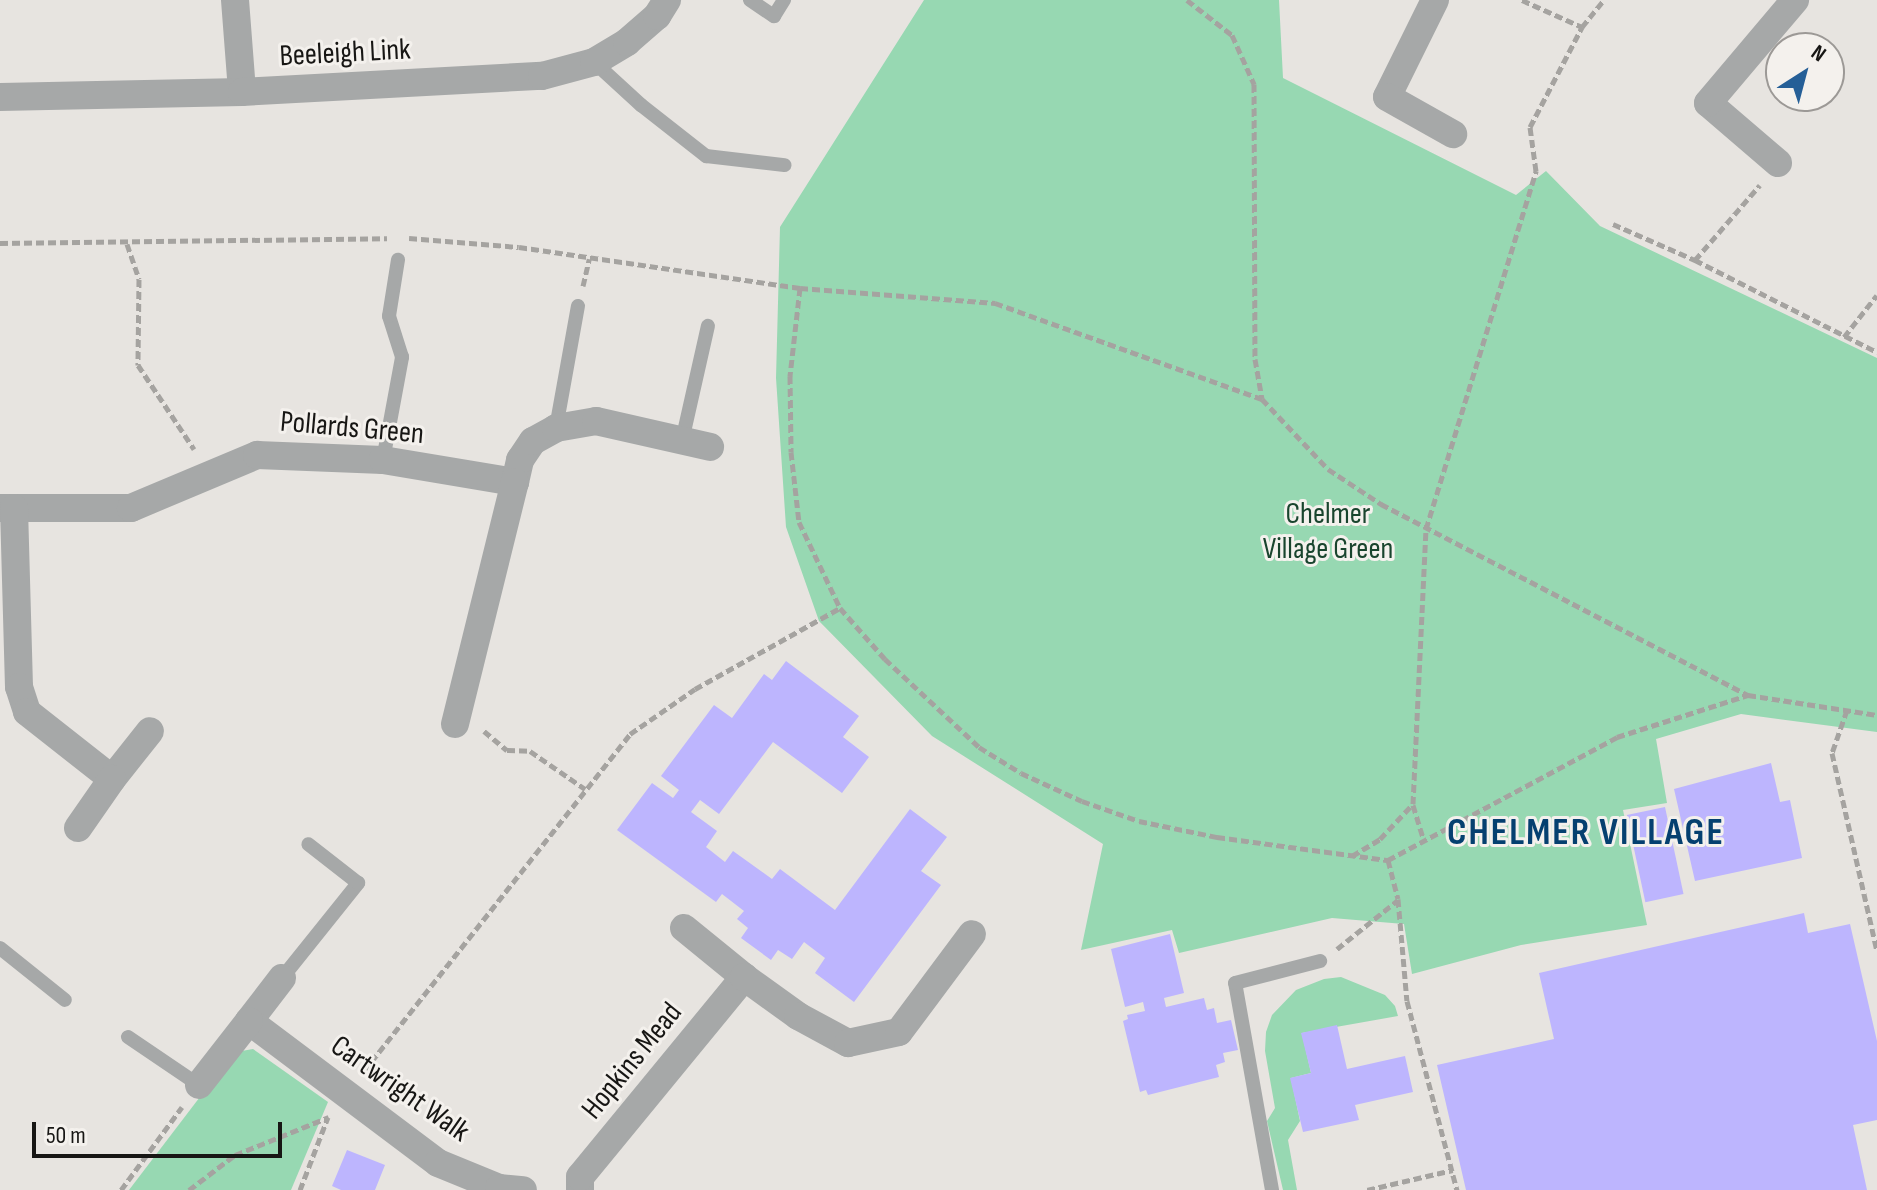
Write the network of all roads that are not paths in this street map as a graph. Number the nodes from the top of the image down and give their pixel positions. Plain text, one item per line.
1 (235, 0) edge
2 (667, 0) edge
3 (750, 0) edge
4 (784, 0) edge
5 (1435, 0) edge
6 (1795, 0) edge
7 (594, 62) junction
8 (242, 92) junction
9 (0, 97) edge
10 (1453, 134) dead end
11 (1778, 163) road end
12 (784, 165) dead end
13 (398, 260) dead end
14 (578, 306) dead end
15 (708, 326) dead end
16 (556, 428) junction
17 (682, 441) junction
18 (710, 447) dead end
19 (383, 460) junction
20 (515, 482) junction
21 (7, 508) edge
22 (455, 724) road end
23 (150, 731) dead end
24 (112, 779) junction
25 (78, 828) dead end
26 (308, 844) dead end
27 (684, 928) dead end
28 (972, 934) dead end
29 (0, 948) edge
30 (1320, 961) road end
31 (744, 977) junction
32 (282, 978) joint
33 (65, 1000) dead end
34 (249, 1021) junction
35 (128, 1037) dead end
36 (199, 1085) joint
37 (523, 1190) edge
38 (580, 1190) edge
39 (1272, 1190) edge

1 - 8 street
2 - 7 street, Beeleigh Link
3 - 4 lane
5 - 10 street
6 - 11 street
7 - 8 street, Beeleigh Link
7 - 12 lane
8 - 9 street, Beeleigh Link
13 - 19 lane
14 - 16 lane
15 - 17 lane
16 - 17 street
16 - 20 street
17 - 18 street
19 - 20 street, Pollards Green
19 - 21 street, Pollards Green
20 - 22 street
21 - 24 street
23 - 24 street
24 - 25 street
26 - 32 lane
27 - 31 street
28 - 31 street
29 - 33 lane
30 - 39 lane
31 - 38 street, Hopkins Mead
32 - 34 street
34 - 36 street
34 - 37 street, Cartwright Walk
35 - 36 lane

